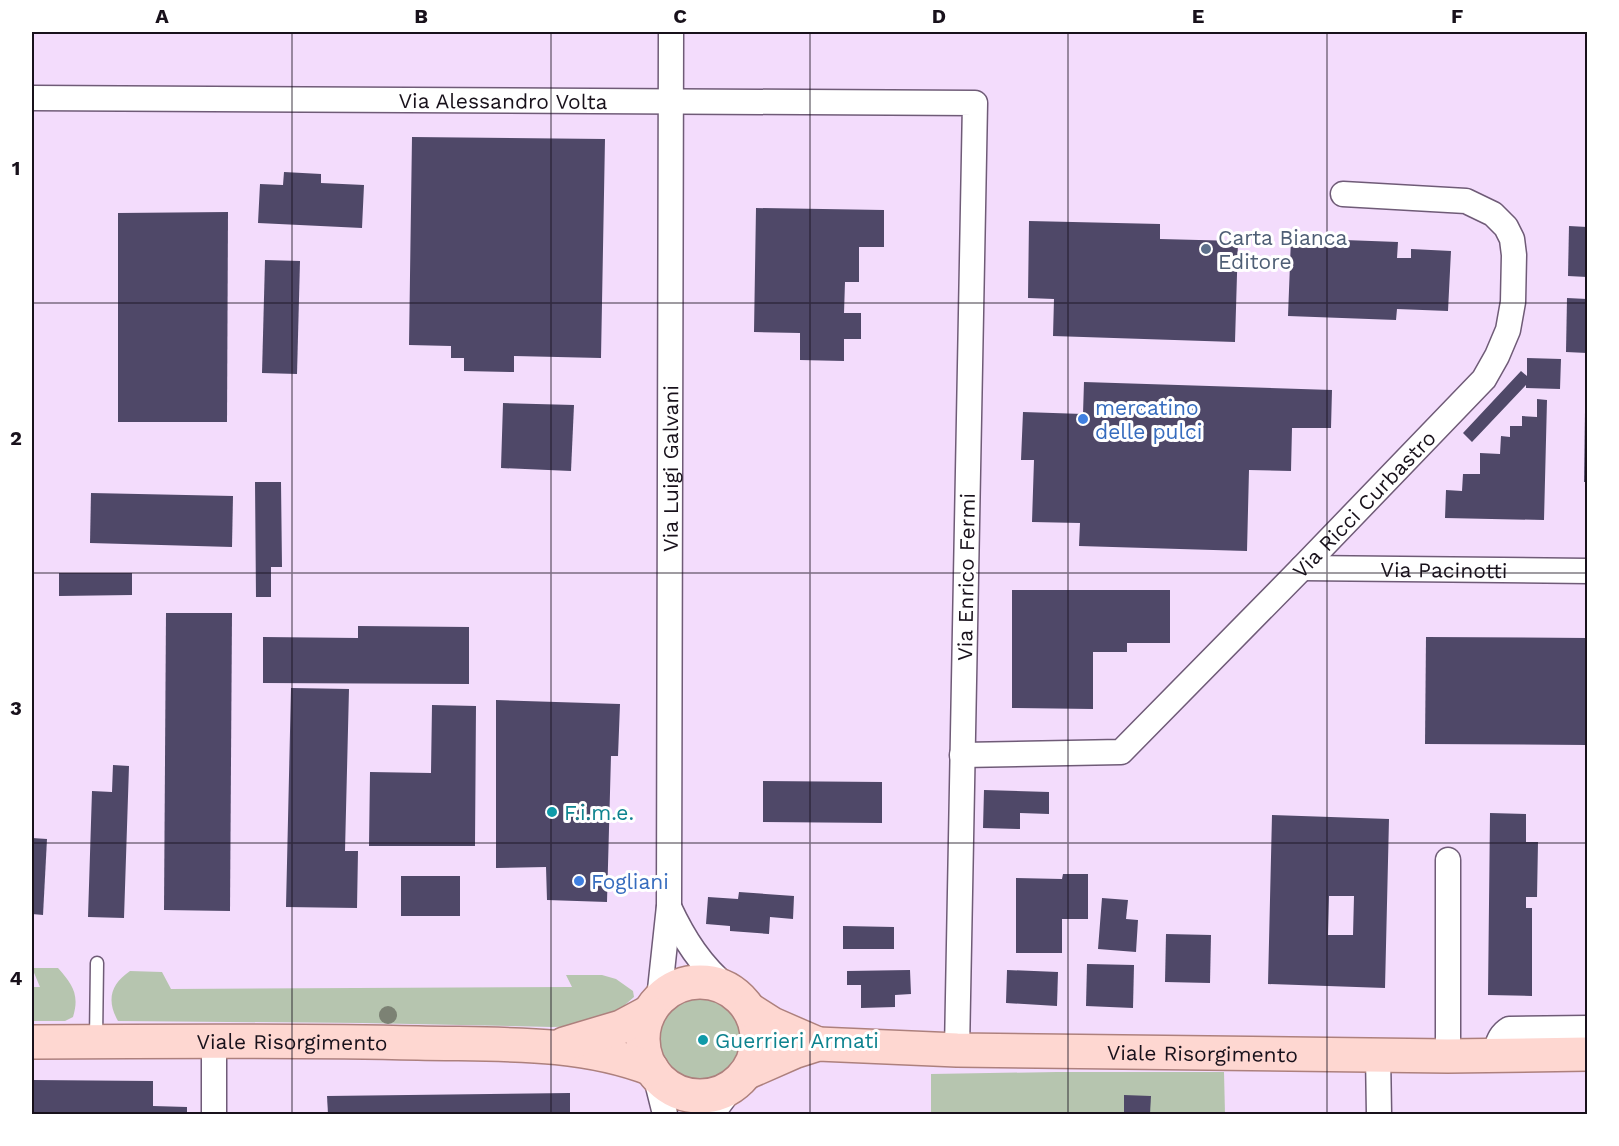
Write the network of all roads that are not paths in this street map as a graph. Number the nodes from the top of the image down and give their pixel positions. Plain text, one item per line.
1 (670, 32) edge
2 (32, 98) edge
3 (669, 102) junction
4 (975, 104) joint
5 (1343, 194) dead end
6 (1302, 568) junction
7 (1587, 571) edge
8 (963, 755) junction
9 (1448, 860) dead end
10 (669, 906) junction
11 (97, 963) dead end
12 (739, 999) junction
13 (654, 1006) junction
14 (1587, 1028) edge
15 (214, 1040) junction
16 (96, 1041) junction
17 (32, 1042) edge
18 (818, 1044) junction
19 (553, 1047) junction
20 (957, 1050) junction
21 (1378, 1054) junction
22 (1494, 1054) junction
23 (1587, 1054) edge
24 (1448, 1056) junction
25 (653, 1072) junction
26 (740, 1080) junction
27 (214, 1114) edge
28 (665, 1114) edge
29 (712, 1114) edge
30 (1378, 1114) edge

1 - 3 street, Via Luigi Galvani
2 - 3 street, Via Alessandro Volta
3 - 4 street, Via Alessandro Volta
3 - 10 street, Via Luigi Galvani
4 - 8 street, Via Enrico Fermi
5 - 6 street, Via Ricci Curbastro
6 - 7 street, Via Pacinotti
6 - 8 street, Via Ricci Curbastro
8 - 20 street, Via Enrico Fermi
9 - 24 street
10 - 12 street, Via Luigi Galvani
10 - 13 street, Via Luigi Galvani
11 - 16 lane
12 - 13 main road
12 - 18 main road, Viale Risorgimento
12 - 26 main road
13 - 19 main road, Viale Risorgimento
13 - 25 main road
14 - 22 street
15 - 16 main road, Viale Risorgimento
15 - 19 main road, Viale Risorgimento
15 - 27 street
16 - 17 main road, Viale Risorgimento
18 - 20 main road, Viale Risorgimento
18 - 26 main road, Viale Risorgimento
19 - 25 main road, Viale Risorgimento
20 - 21 main road, Viale Risorgimento
21 - 24 main road, Viale Risorgimento
21 - 30 street
22 - 23 main road, Viale Risorgimento
22 - 24 main road, Viale Risorgimento
25 - 26 main road
25 - 28 street
26 - 29 street

